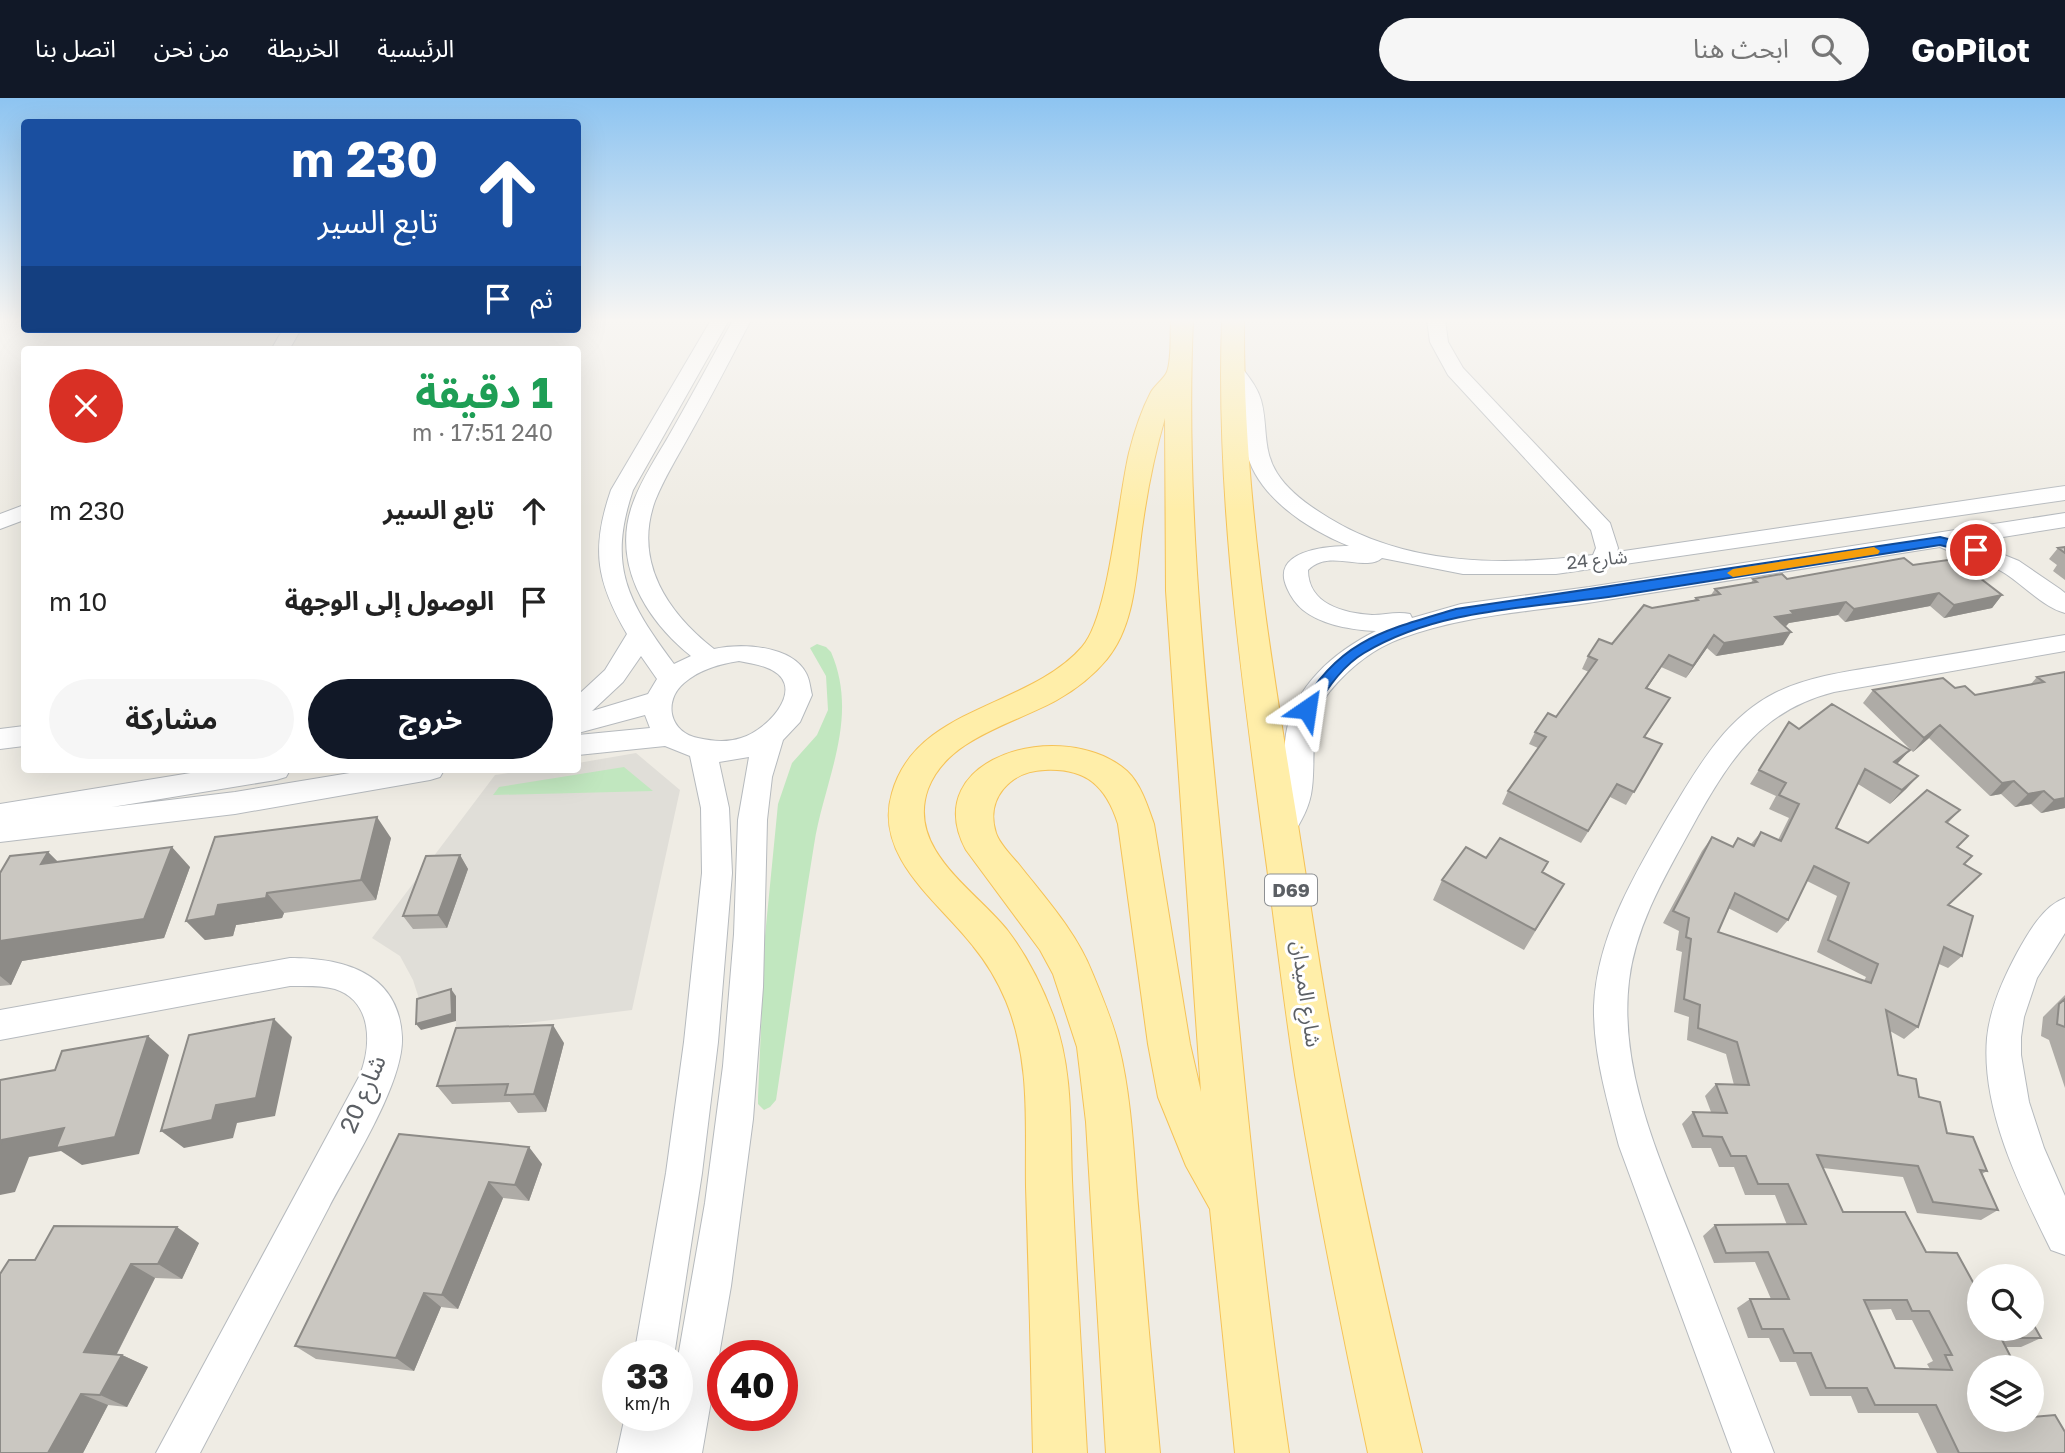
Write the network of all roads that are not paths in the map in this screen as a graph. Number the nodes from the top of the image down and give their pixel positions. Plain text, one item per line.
1 (684, 383) edge
2 (707, 383) edge
3 (1170, 383) edge
4 (1178, 383) edge
5 (1233, 383) edge
6 (1245, 383) edge
7 (1466, 383) edge
8 (2065, 493) edge
9 (21, 513) edge
10 (2065, 520) edge
11 (0, 522) edge
12 (1602, 528) junction
13 (2016, 528) junction
14 (1940, 541) junction
15 (1665, 552) junction
16 (1604, 560) junction
17 (1432, 563) junction
18 (2026, 574) junction
19 (2065, 605) edge
20 (1461, 612) junction
21 (639, 635) junction
22 (2065, 643) edge
23 (709, 658) junction
24 (666, 690) junction
25 (581, 705) edge
26 (581, 723) edge
27 (21, 736) edge
28 (670, 736) junction
29 (771, 736) junction
30 (0, 739) edge
31 (581, 745) edge
32 (703, 750) junction
33 (259, 773) edge
34 (412, 773) edge
35 (242, 776) junction
36 (235, 803) junction
37 (0, 813) edge
38 (1282, 829) junction
39 (0, 831) edge
40 (2065, 911) edge
41 (0, 1025) edge
42 (1234, 1206) junction
43 (2065, 1236) edge
44 (657, 1340) edge
45 (643, 1431) edge
46 (177, 1453) edge
47 (638, 1453) edge
48 (681, 1453) edge
49 (1060, 1453) edge
50 (1133, 1453) edge
51 (1262, 1453) edge
52 (1395, 1453) edge
53 (1753, 1453) edge

1 - 21 street
2 - 23 street
3 - 49 main road
4 - 42 main road
5 - 38 main road, شارع الميدان / D69
6 - 17 street, شارع 24
7 - 12 street
8 - 15 street, شارع 24
9 - 11 street
10 - 13 street, شارع 24
12 - 15 street
12 - 16 street
13 - 14 street, شارع 24
13 - 18 street
14 - 18 street
14 - 20 street, شارع 24
15 - 16 street, شارع 24
16 - 17 street, شارع 24
17 - 20 street
18 - 19 street
20 - 38 street, شارع 24
21 - 24 street
21 - 25 street
22 - 53 street
23 - 24 street
23 - 29 street
24 - 26 street
24 - 28 street
27 - 30 street
28 - 31 street
28 - 32 street
29 - 32 street
29 - 48 street
32 - 44 street
33 - 35 street
34 - 36 street
35 - 36 street
35 - 37 street
36 - 39 street
38 - 52 main road, شارع الميدان / D69
40 - 43 street
41 - 46 street, شارع 20
42 - 50 main road
42 - 51 main road
45 - 47 street

